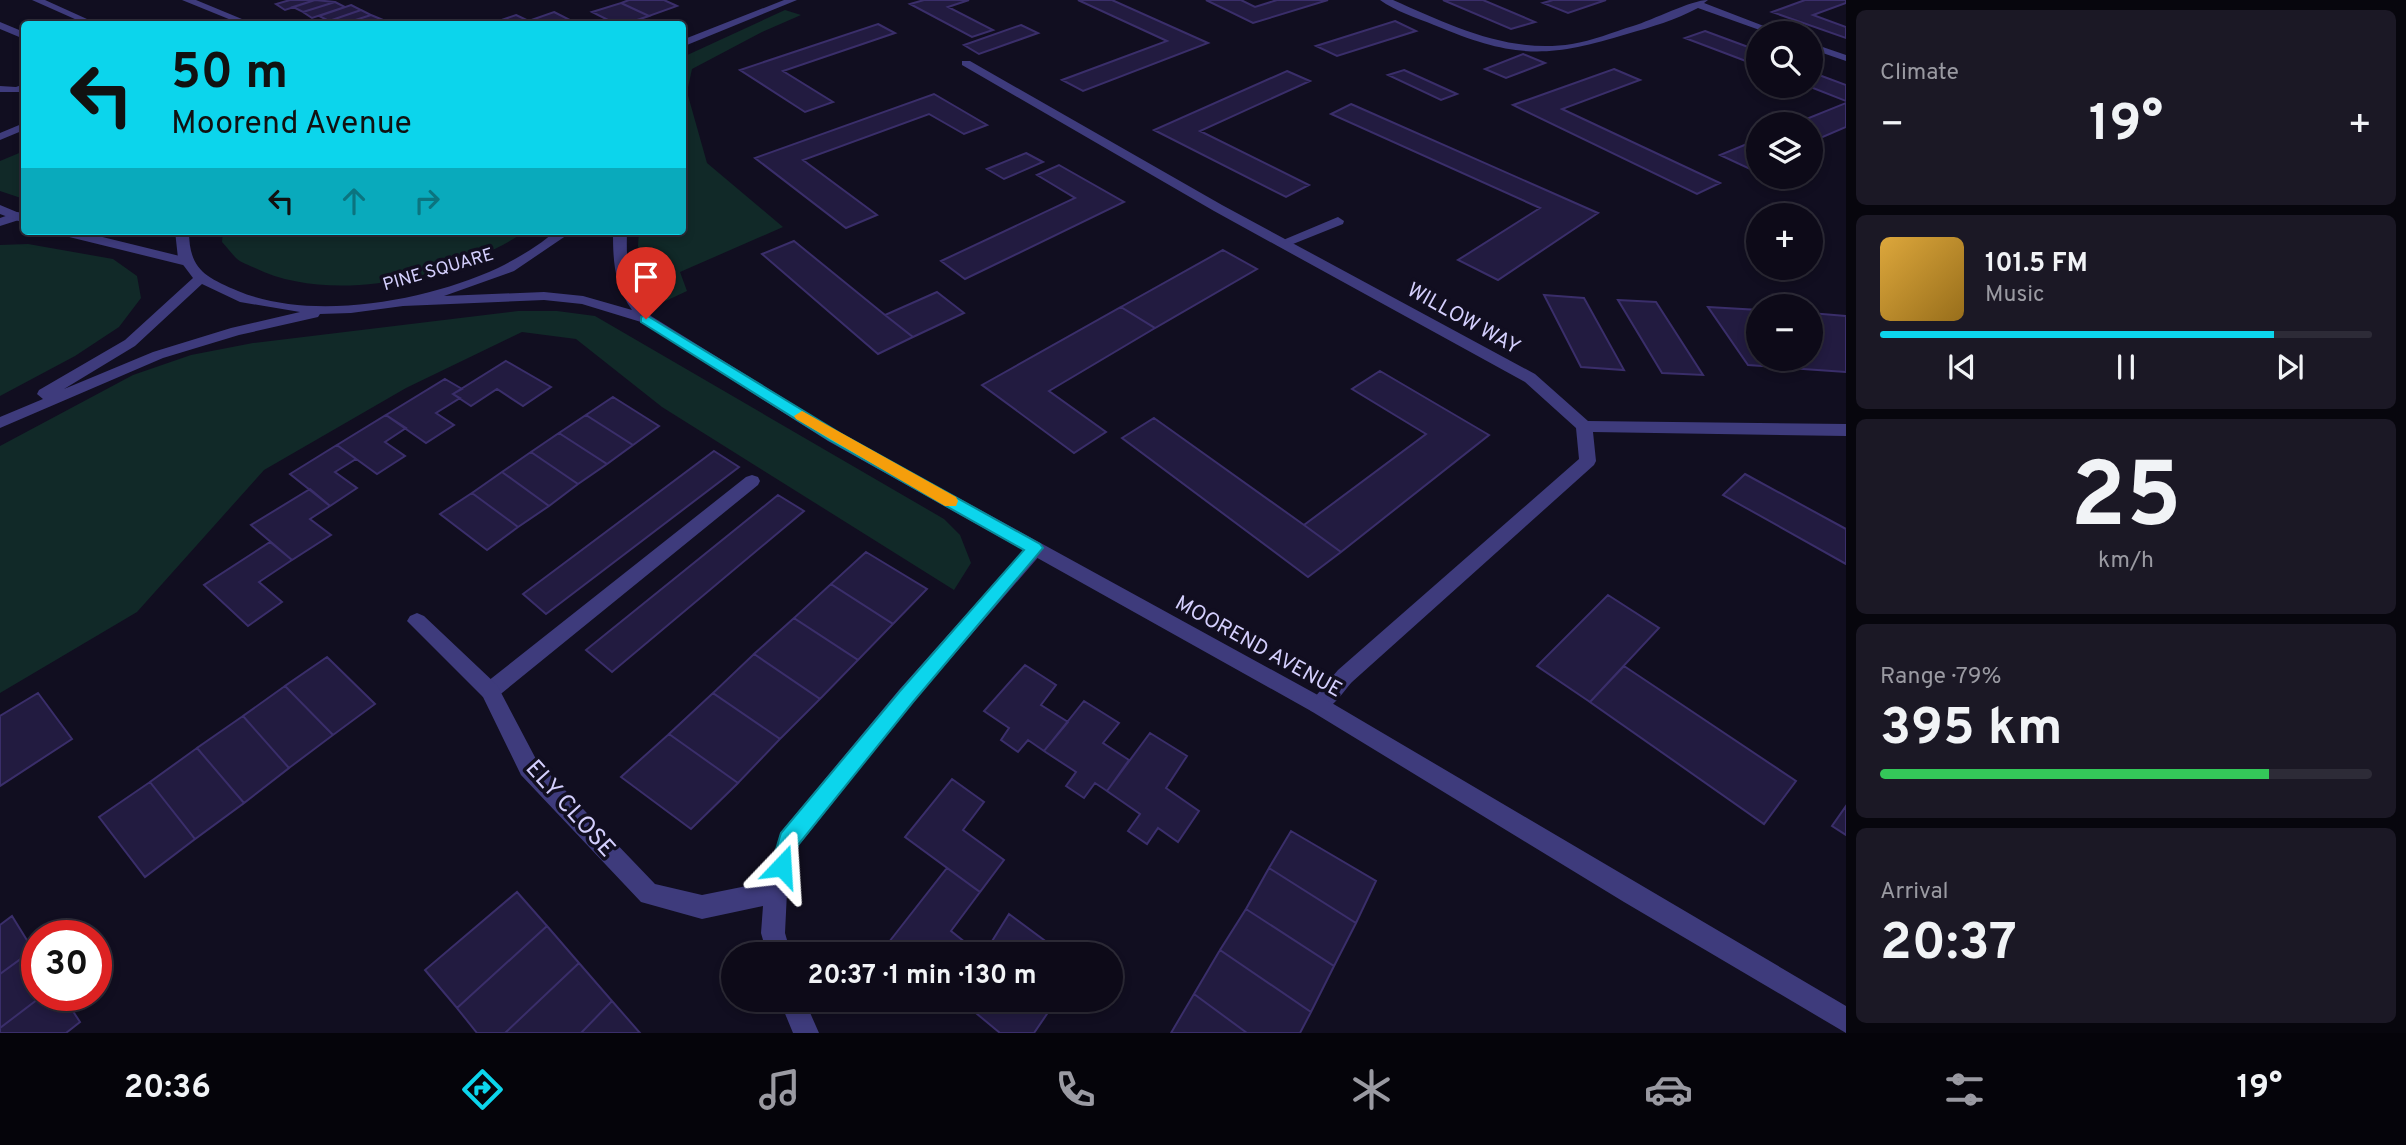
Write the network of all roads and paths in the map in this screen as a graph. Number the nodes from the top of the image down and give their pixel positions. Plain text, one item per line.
1 (37, 0) edge
2 (187, 0) edge
3 (792, 0) edge
4 (1385, 0) edge
5 (1700, 2) edge
6 (86, 21) edge
7 (241, 21) edge
8 (1747, 21) edge
9 (0, 25) edge
10 (21, 35) edge
11 (686, 42) edge
12 (1823, 50) edge
13 (1846, 58) edge
14 (966, 63) dead end
15 (21, 88) edge
16 (0, 89) edge
17 (21, 127) edge
18 (0, 136) edge
19 (0, 209) edge
20 (21, 218) edge
21 (1338, 221) dead end
22 (0, 222) edge
23 (78, 235) edge
24 (182, 235) edge
25 (560, 235) edge
26 (620, 235) edge
27 (1283, 243) junction
28 (187, 262) junction
29 (201, 278) junction
30 (405, 302) junction
31 (330, 310) junction
32 (646, 319) junction
33 (0, 422) edge
34 (1584, 426) junction
35 (1846, 430) edge
36 (752, 481) dead end
37 (1035, 548) junction
38 (417, 621) dead end
39 (490, 691) junction
40 (1318, 705) junction
41 (775, 892) junction
42 (776, 942) edge
43 (797, 1012) edge
44 (1846, 1020) edge
45 (806, 1033) edge

1 - 6 street
2 - 7 street
3 - 11 street
4 - 5 street
5 - 8 street
9 - 10 street
12 - 13 street
14 - 27 street, WILLOW WAY
15 - 16 street
17 - 18 street
19 - 20 street
20 - 22 street
21 - 27 street
23 - 28 street
24 - 28 street
25 - 30 street, PINE SQUARE
26 - 32 street, MOOREND AVENUE
27 - 34 street, WILLOW WAY
28 - 29 street, PINE SQUARE
29 - 31 street, PINE SQUARE
29 - 33 street
30 - 31 street, PINE SQUARE
30 - 32 street, MOOREND AVENUE
31 - 33 street
32 - 37 street, MOOREND AVENUE
34 - 35 street
34 - 40 street
36 - 39 street
37 - 40 street, MOOREND AVENUE
37 - 41 street
38 - 39 street, ELY CLOSE
39 - 41 street, ELY CLOSE
40 - 44 street, MOOREND AVENUE
41 - 42 street
43 - 45 street

